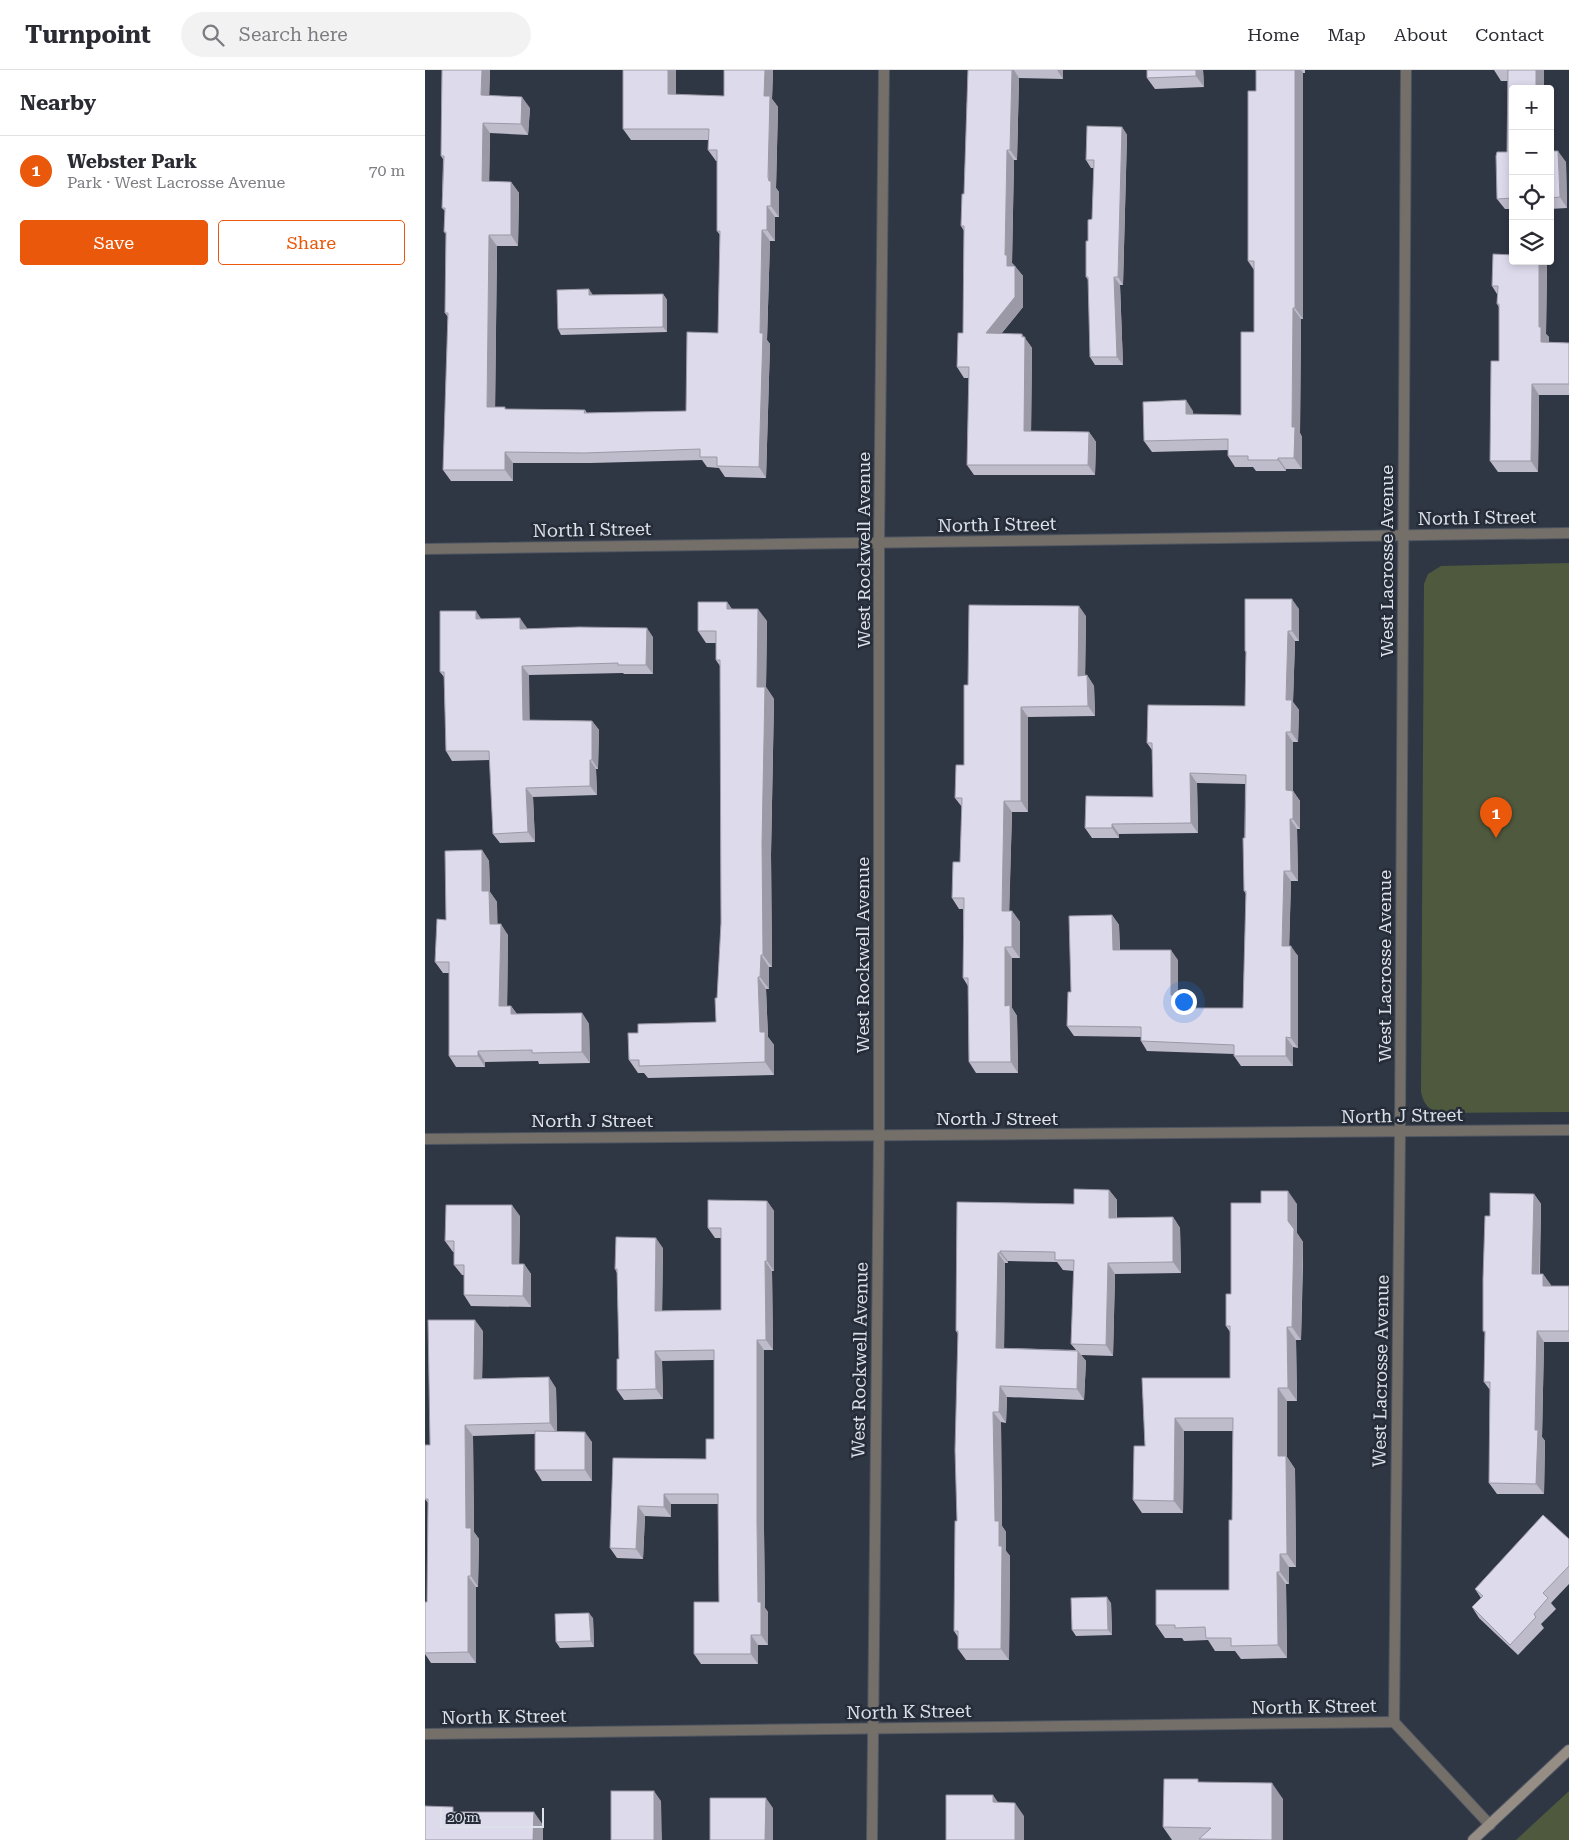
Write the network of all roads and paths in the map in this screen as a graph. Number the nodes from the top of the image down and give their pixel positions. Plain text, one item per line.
1 (884, 70) edge
2 (1406, 70) edge
3 (1569, 533) edge
4 (1403, 536) junction
5 (879, 543) junction
6 (425, 549) edge
7 (1569, 1130) edge
8 (1400, 1132) junction
9 (879, 1136) junction
10 (425, 1138) edge
11 (1394, 1722) junction
12 (872, 1728) junction
13 (425, 1734) edge
14 (1569, 1750) edge
15 (1490, 1825) junction
16 (872, 1840) edge
17 (1473, 1840) edge

1 - 5 street, West Rockwell Avenue
2 - 4 street, West Lacrosse Avenue
3 - 4 street, North I Street
4 - 5 street, North I Street
4 - 8 street, West Lacrosse Avenue
5 - 6 street, North I Street
5 - 9 street, West Rockwell Avenue
7 - 8 street, North J Street
8 - 9 street, North J Street
8 - 11 street, West Lacrosse Avenue
9 - 10 street, North J Street
9 - 12 street, West Rockwell Avenue
11 - 12 street, North K Street
11 - 15 street
12 - 13 street, North K Street
12 - 16 street, West Rockwell Avenue
14 - 15 main road
15 - 17 main road

